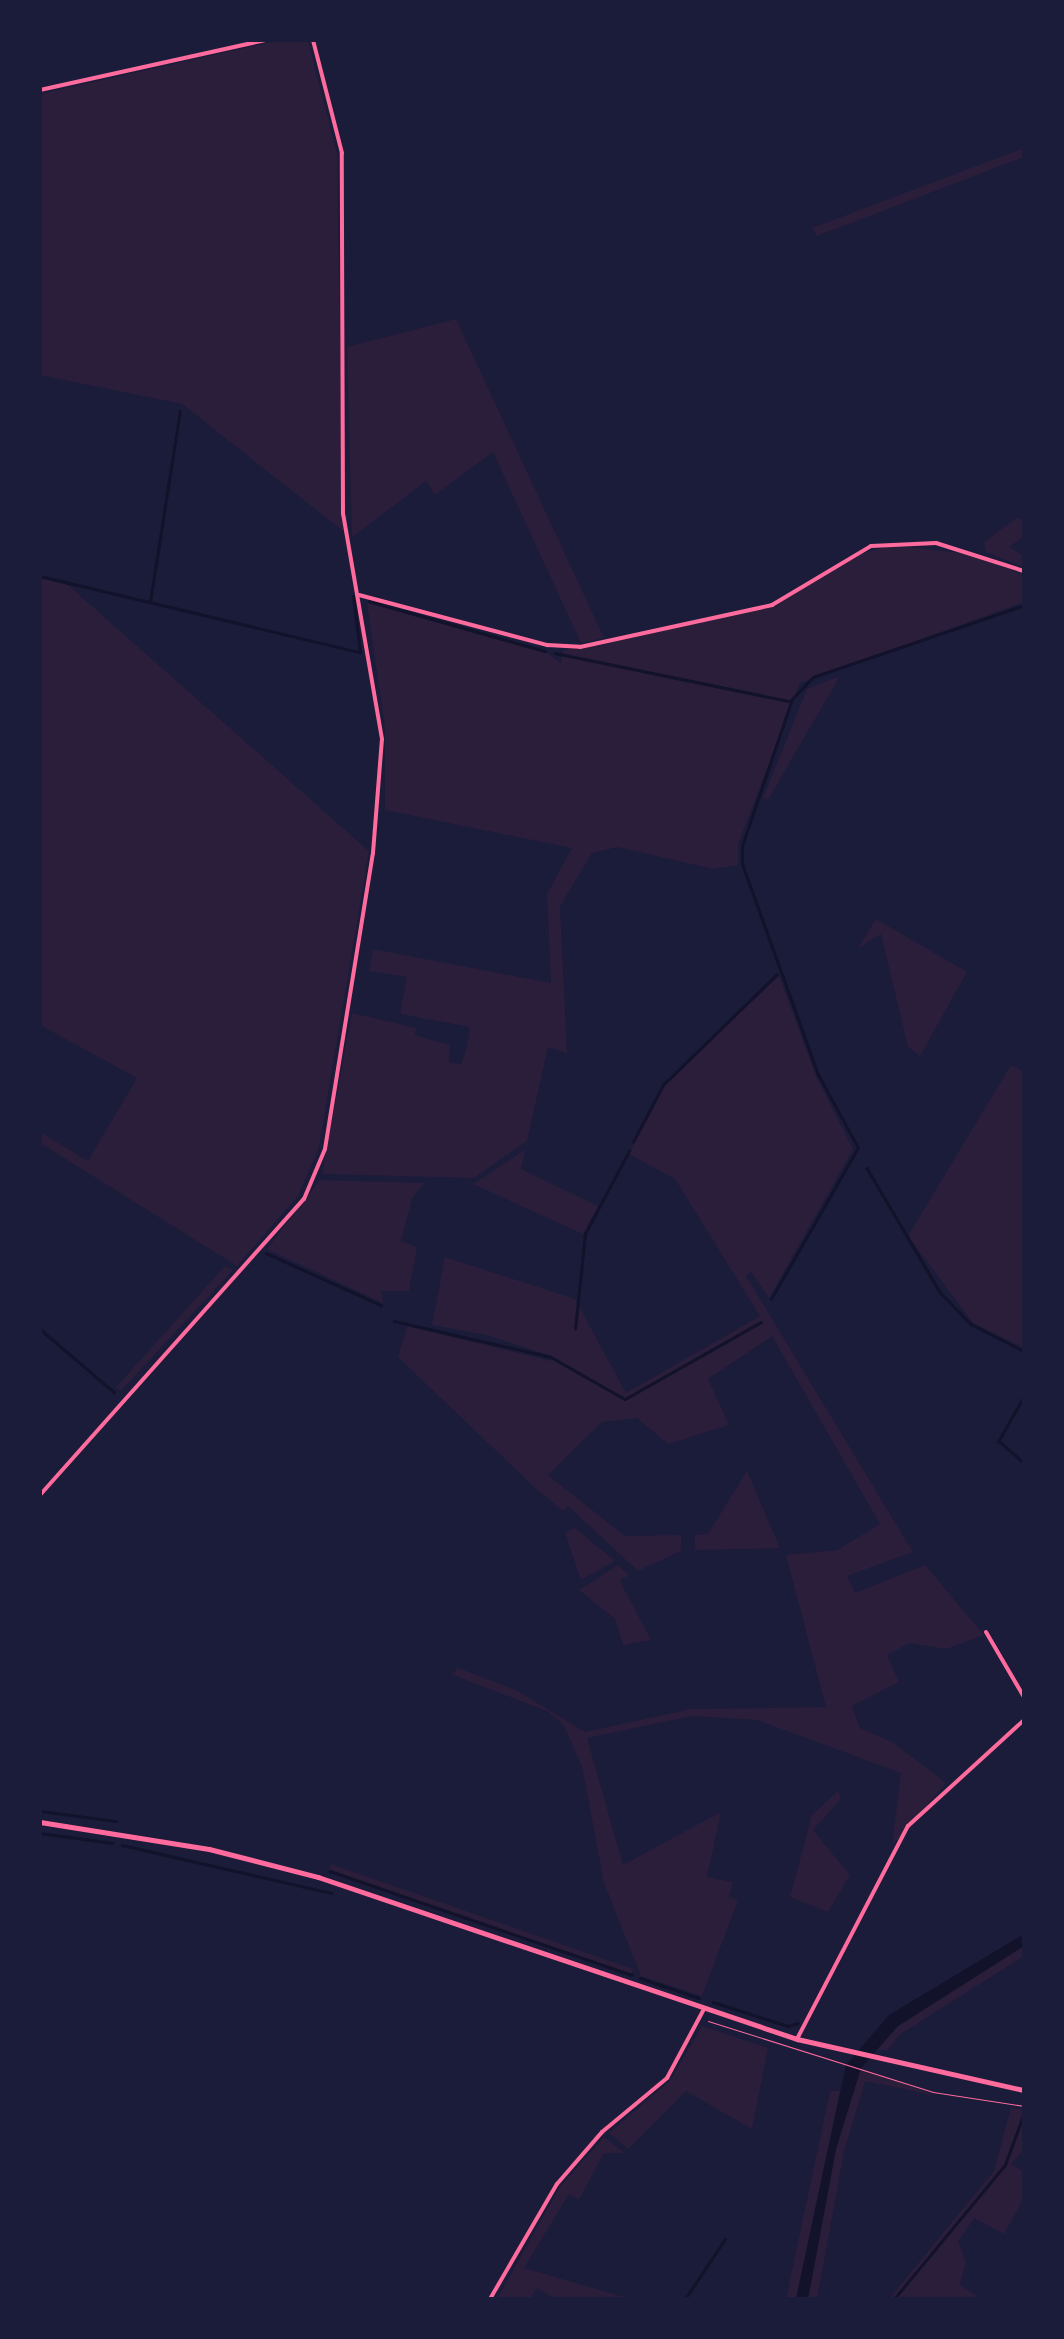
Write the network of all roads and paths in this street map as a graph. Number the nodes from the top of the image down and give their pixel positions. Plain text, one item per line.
1 (265, 40) edge
2 (313, 40) edge
3 (40, 90) edge
4 (1024, 571) edge
5 (359, 595) junction
6 (40, 1495) edge
7 (986, 1632) dead end
8 (1024, 1696) edge
9 (1024, 1720) edge
10 (40, 1822) edge
11 (704, 2009) junction
12 (700, 2018) junction
13 (797, 2038) junction
14 (1024, 2090) edge
15 (1023, 2106) edge
16 (490, 2299) edge

1 - 3 street
2 - 5 street
4 - 5 street
5 - 6 street
7 - 8 street
9 - 13 street
10 - 11 main road
11 - 12 street
11 - 13 main road
12 - 15 path
12 - 16 street
13 - 14 main road

